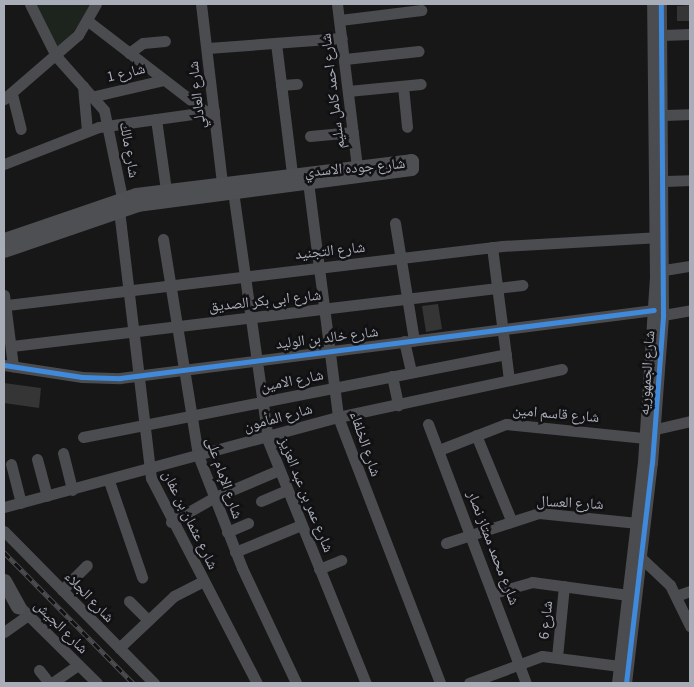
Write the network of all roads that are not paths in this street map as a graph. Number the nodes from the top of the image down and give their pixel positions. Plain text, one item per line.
1 (30, 4) edge
2 (96, 4) edge
3 (201, 4) edge
4 (337, 4) edge
5 (652, 4) edge
6 (661, 4) edge
7 (421, 10) dead end
8 (340, 20) junction
9 (88, 21) junction
10 (662, 34) junction
11 (690, 34) edge
12 (342, 38) junction
13 (165, 40) dead end
14 (276, 43) junction
15 (208, 48) junction
16 (419, 51) dead end
17 (129, 53) junction
18 (56, 56) junction
19 (345, 59) junction
20 (164, 80) junction
21 (297, 84) dead end
22 (421, 84) dead end
23 (281, 85) junction
24 (83, 86) junction
25 (403, 86) junction
26 (348, 91) junction
27 (8, 96) edge
28 (95, 96) junction
29 (210, 112) junction
30 (690, 114) edge
31 (665, 115) junction
32 (156, 120) junction
33 (110, 125) junction
34 (407, 127) dead end
35 (21, 129) dead end
36 (87, 131) junction
37 (353, 132) junction
38 (310, 136) dead end
39 (4, 164) edge
40 (358, 170) joint
41 (302, 176) junction
42 (690, 180) edge
43 (665, 182) junction
44 (228, 187) junction
45 (166, 190) junction
46 (120, 204) junction
47 (396, 223) dead end
48 (656, 237) junction
49 (164, 239) dead end
50 (4, 240) edge
51 (492, 247) junction
52 (4, 250) edge
53 (402, 258) junction
54 (690, 266) edge
55 (319, 267) junction
56 (664, 270) junction
57 (244, 276) junction
58 (170, 285) junction
59 (522, 285) dead end
60 (497, 288) junction
61 (127, 290) junction
62 (408, 300) junction
63 (6, 310) edge
64 (324, 310) junction
65 (690, 310) edge
66 (658, 312) junction
67 (250, 318) junction
68 (502, 327) junction
69 (176, 328) junction
70 (132, 335) junction
71 (409, 340) junction
72 (12, 346) junction
73 (329, 351) junction
74 (506, 354) junction
75 (256, 360) junction
76 (9, 365) edge
77 (182, 367) junction
78 (562, 369) dead end
79 (411, 372) junction
80 (136, 375) junction
81 (392, 376) junction
82 (510, 380) junction
83 (334, 388) junction
84 (262, 402) junction
85 (398, 404) junction
86 (189, 416) junction
87 (338, 417) junction
88 (690, 421) edge
89 (428, 424) dead end
90 (142, 426) junction
91 (656, 430) junction
92 (476, 435) junction
93 (267, 436) junction
94 (83, 437) dead end
95 (645, 438) junction
96 (438, 450) junction
97 (63, 453) dead end
98 (198, 455) junction
99 (37, 459) dead end
100 (11, 464) dead end
101 (149, 470) junction
102 (279, 470) junction
103 (109, 481) junction
104 (72, 490) junction
105 (287, 490) junction
106 (47, 496) junction
107 (213, 498) junction
108 (261, 501) dead end
109 (22, 503) junction
110 (4, 507) edge
111 (511, 520) junction
112 (171, 522) junction
113 (248, 522) dead end
114 (637, 523) junction
115 (302, 525) junction
116 (4, 531) edge
117 (227, 532) junction
118 (473, 533) junction
119 (446, 543) dead end
120 (235, 552) junction
121 (638, 555) junction
122 (342, 560) dead end
123 (87, 565) dead end
124 (319, 569) junction
125 (142, 577) dead end
126 (635, 579) junction
127 (4, 581) edge
128 (203, 581) junction
129 (564, 586) junction
130 (62, 590) junction
131 (690, 591) edge
132 (4, 592) edge
133 (494, 592) junction
134 (628, 595) junction
135 (676, 596) junction
136 (129, 601) dead end
137 (23, 611) junction
138 (148, 620) junction
139 (689, 622) edge
140 (4, 632) edge
141 (119, 648) junction
142 (557, 657) junction
143 (518, 662) junction
144 (78, 665) junction
145 (619, 666) junction
146 (39, 670) dead end
147 (50, 683) edge
148 (97, 683) edge
149 (154, 683) edge
150 (257, 683) edge
151 (296, 683) edge
152 (366, 683) edge
153 (440, 683) edge
154 (469, 683) edge
155 (526, 683) edge
156 (617, 683) edge
157 (626, 683) edge

1 - 18 street, شارع مالك
2 - 9 street
3 - 15 street, شارع العادلي
4 - 8 street, شارع احمد كامل سليم
5 - 48 street, شارع الجمهوريه
6 - 10 street, شارع الجمهوريه
7 - 8 street
8 - 12 street, شارع احمد كامل سليم
9 - 17 street
9 - 18 street
10 - 11 street
10 - 31 street, شارع الجمهوريه
12 - 14 street
12 - 19 street, شارع احمد كامل سليم
13 - 17 street
14 - 15 street
14 - 23 street, شارع الخلفاء
15 - 29 street, شارع العادلي
16 - 19 street
17 - 20 street
18 - 24 street, شارع مالك
18 - 27 street
19 - 26 street, شارع احمد كامل سليم
20 - 28 street, شارع 1
20 - 29 street
21 - 23 street
22 - 25 street
23 - 41 street, شارع الخلفاء
24 - 28 street, شارع مالك
24 - 36 street
25 - 26 street
25 - 34 street
26 - 37 street, شارع احمد كامل سليم
27 - 35 street
28 - 33 street, شارع مالك
29 - 32 street
29 - 44 street, شارع العادلي
30 - 31 street
31 - 43 street, شارع الجمهوريه
32 - 33 street
32 - 45 street
33 - 36 street
33 - 46 street, شارع مالك
36 - 39 street
37 - 38 street
37 - 40 street, شارع احمد كامل سليم
40 - 41 main road, شارع جوده الاسدي
41 - 44 main road, شارع جوده الاسدي
41 - 55 street, شارع الخلفاء
42 - 43 street
43 - 56 street, شارع الجمهوريه
44 - 45 main road, شارع جوده الاسدي
44 - 46 main road, شارع جوده الاسدي
44 - 57 street, شارع عمر بن عبد العزيز
45 - 46 main road, شارع جوده الاسدي
46 - 50 main road, شارع جوده الاسدي
46 - 52 main road, شارع جوده الاسدي
46 - 61 street, شارع عثمان بن عفان
47 - 53 street
48 - 51 street, شارع التجنيد
48 - 66 street, شارع الجمهوريه
49 - 58 street, شارع الإمام على
51 - 53 street, شارع التجنيد
51 - 60 street
53 - 55 street, شارع التجنيد
53 - 62 street
54 - 56 street
55 - 57 street, شارع التجنيد
55 - 64 street, شارع الخلفاء
56 - 66 street, شارع الجمهوريه
57 - 58 street, شارع التجنيد
57 - 67 street, شارع عمر بن عبد العزيز
58 - 61 street, شارع التجنيد
58 - 69 street, شارع الإمام على
59 - 60 street, شارع ابى بكر الصديق
60 - 62 street, شارع ابى بكر الصديق
60 - 68 street
61 - 63 street, شارع التجنيد
61 - 70 street, شارع عثمان بن عفان
62 - 64 street, شارع ابى بكر الصديق
62 - 71 street
63 - 72 street
64 - 67 street, شارع ابى بكر الصديق
64 - 73 street, شارع الخلفاء
65 - 66 street, شارع خالد بن الوليد
66 - 68 street, شارع خالد بن الوليد
66 - 91 street, شارع الجمهوريه
66 - 95 street, شارع الجمهوريه
67 - 69 street, شارع ابى بكر الصديق
67 - 75 street, شارع عمر بن عبد العزيز
68 - 71 street, شارع خالد بن الوليد
68 - 74 street
69 - 70 street, شارع ابى بكر الصديق
69 - 77 street, شارع الإمام على
70 - 72 street, شارع ابى بكر الصديق
70 - 80 street, شارع عثمان بن عفان
71 - 73 street, شارع خالد بن الوليد
71 - 79 street
72 - 76 street
73 - 75 street, شارع خالد بن الوليد
73 - 83 street, شارع الخلفاء
74 - 79 street, شارع الامين
74 - 82 street
75 - 77 street, شارع خالد بن الوليد
75 - 84 street, شارع عمر بن عبد العزيز
76 - 80 street, شارع خالد بن الوليد
77 - 80 street, شارع خالد بن الوليد
77 - 86 street, شارع الإمام على
78 - 82 street, شارع المأمون
79 - 81 street, شارع الامين
80 - 90 street, شارع عثمان بن عفان
81 - 83 street, شارع الامين
81 - 85 street
82 - 85 street, شارع المأمون
83 - 84 street, شارع الامين
83 - 87 street, شارع الخلفاء
84 - 86 street, شارع الامين
84 - 93 street, شارع عمر بن عبد العزيز
85 - 87 street, شارع المأمون
86 - 90 street, شارع الامين
86 - 98 street, شارع الإمام على
87 - 93 street, شارع المأمون
87 - 153 street, شارع الخلفاء
88 - 91 street
89 - 96 street, شارع محمد ممتاز نصار
90 - 94 street, شارع الامين
90 - 101 street, شارع عثمان بن عفان
91 - 121 street, شارع الجمهوريه
92 - 95 street, شارع قاسم امين
92 - 96 street, شارع قاسم امين
92 - 111 street
93 - 98 street, شارع المأمون
93 - 102 street, شارع عمر بن عبد العزيز
95 - 114 street, شارع الجمهوريه
96 - 118 street, شارع محمد ممتاز نصار
97 - 104 street
98 - 101 street, شارع المأمون
98 - 107 street, شارع الإمام على
99 - 106 street
100 - 109 street
101 - 103 street, شارع المأمون
101 - 112 street, شارع عثمان بن عفان
102 - 105 street, شارع عمر بن عبد العزيز
102 - 107 street
103 - 104 street, شارع المأمون
103 - 125 street
104 - 106 street, شارع المأمون
105 - 108 street
105 - 115 street, شارع عمر بن عبد العزيز
106 - 109 street, شارع المأمون
107 - 112 street
107 - 117 street, شارع الإمام على
109 - 110 street, شارع المأمون
111 - 114 street, شارع العسال
111 - 118 street, شارع العسال
112 - 128 street, شارع عثمان بن عفان
113 - 117 street
114 - 121 street, شارع الجمهوريه
115 - 120 street
115 - 124 street, شارع عمر بن عبد العزيز
116 - 130 street, شارع الجلاء
117 - 120 street, شارع الإمام على
118 - 119 street, شارع العسال
118 - 133 street, شارع محمد ممتاز نصار
120 - 151 street, شارع الإمام على
121 - 126 street, شارع الجمهوريه
121 - 135 street
122 - 124 street
123 - 130 street
124 - 152 street, شارع عمر بن عبد العزيز
126 - 134 street, شارع الجمهوريه
126 - 157 street, شارع الجمهوريه
127 - 137 main road
128 - 138 street
128 - 150 street, شارع عثمان بن عفان
129 - 133 street
129 - 134 street
129 - 142 street, شارع 6
130 - 141 street, شارع الجلاء
131 - 135 street
132 - 137 street, شارع الجيش
133 - 143 street, شارع محمد ممتاز نصار
134 - 145 street, شارع الجمهوريه
135 - 139 street
136 - 138 street
137 - 140 street
137 - 144 street, شارع الجيش
138 - 141 street
141 - 149 street, شارع الجلاء
142 - 143 street
142 - 145 street
143 - 154 street
143 - 155 street, شارع محمد ممتاز نصار
144 - 147 street
144 - 148 street, شارع الجيش
145 - 156 street, شارع الجمهوريه
146 - 147 street

